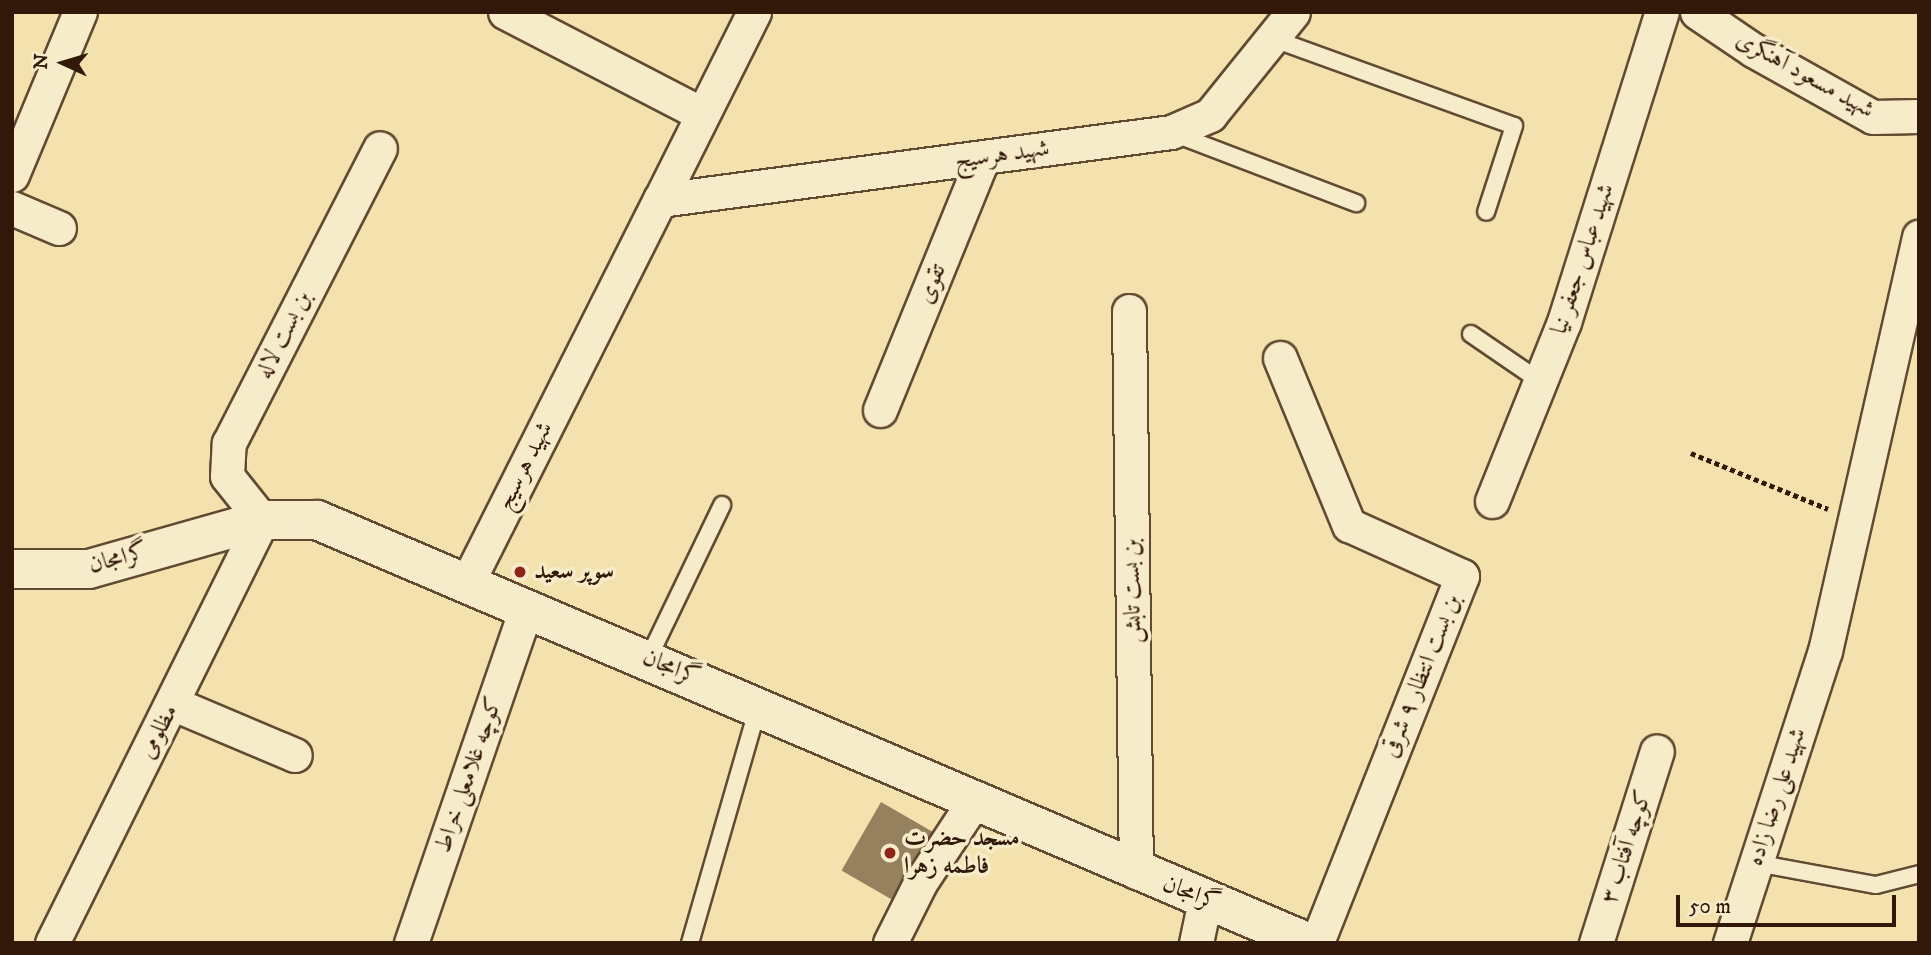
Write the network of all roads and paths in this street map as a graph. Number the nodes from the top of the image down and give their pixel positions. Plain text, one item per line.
1 (80, 12) edge
2 (505, 12) edge
3 (754, 12) edge
4 (1293, 12) edge
5 (1662, 12) edge
6 (1697, 12) edge
7 (1270, 38) junction
8 (702, 114) junction
9 (1919, 116) edge
10 (1171, 132) junction
11 (380, 148) dead end
12 (983, 158) junction
13 (12, 175) edge
14 (660, 200) junction
15 (1356, 202) dead end
16 (12, 208) edge
17 (1486, 212) dead end
18 (58, 228) dead end
19 (1919, 237) edge
20 (1129, 311) dead end
21 (1471, 334) dead end
22 (1908, 335) edge
23 (1280, 358) dead end
24 (1541, 381) junction
25 (880, 410) dead end
26 (1692, 453) dead end
27 (1492, 501) dead end
28 (722, 505) dead end
29 (262, 520) junction
30 (1854, 520) junction
31 (12, 569) edge
32 (467, 583) junction
33 (527, 607) junction
34 (648, 659) junction
35 (174, 704) junction
36 (758, 706) junction
37 (1657, 751) dead end
38 (295, 755) dead end
39 (976, 799) junction
40 (1756, 863) junction
41 (1136, 872) junction
42 (1919, 874) edge
43 (1205, 900) junction
44 (52, 943) edge
45 (411, 943) edge
46 (690, 943) edge
47 (890, 943) edge
48 (1196, 943) edge
49 (1309, 943) edge
50 (1317, 943) edge
51 (1597, 943) edge
52 (1730, 943) edge

1 - 13 street
2 - 8 street
3 - 8 street, شهید هرسیج
4 - 7 street, شهید هرسیج
5 - 24 street, شهید عباس جعفر نیا
6 - 9 street, شهید مسعود آهنگری
7 - 10 street, شهید هرسیج
7 - 17 lane
8 - 14 street, شهید هرسیج
10 - 12 street, شهید هرسیج
10 - 15 lane
11 - 29 street, بن بست لاله
12 - 14 street, شهید هرسیج
12 - 25 street, تقوی
14 - 32 street, شهید هرسیج
16 - 18 street
19 - 22 street, شهید علی رضا زاده
20 - 41 street, بن بست تابش
21 - 24 lane
22 - 30 street, شهید علی رضا زاده
23 - 50 street, بن بست انتظار ۹ شرقی
24 - 27 street, شهید عباس جعفر نیا
26 - 30 path
28 - 34 lane
29 - 31 street, گرامجان
29 - 32 street, گرامجان
29 - 35 street, مظلومی
30 - 40 street, شهید علی رضا زاده
32 - 33 street, گرامجان
33 - 34 street, گرامجان
33 - 45 street, کوچه غلامعلی خراط
34 - 36 street, گرامجان
35 - 38 street
35 - 44 street, مظلومی
36 - 39 street, گرامجان
36 - 46 lane
37 - 51 street, کوچه آفتاب ۳
39 - 41 street, گرامجان
39 - 47 street
40 - 42 lane
40 - 52 street, شهید علی رضا زاده
41 - 43 street, گرامجان
43 - 48 street
43 - 49 street, گرامجان

